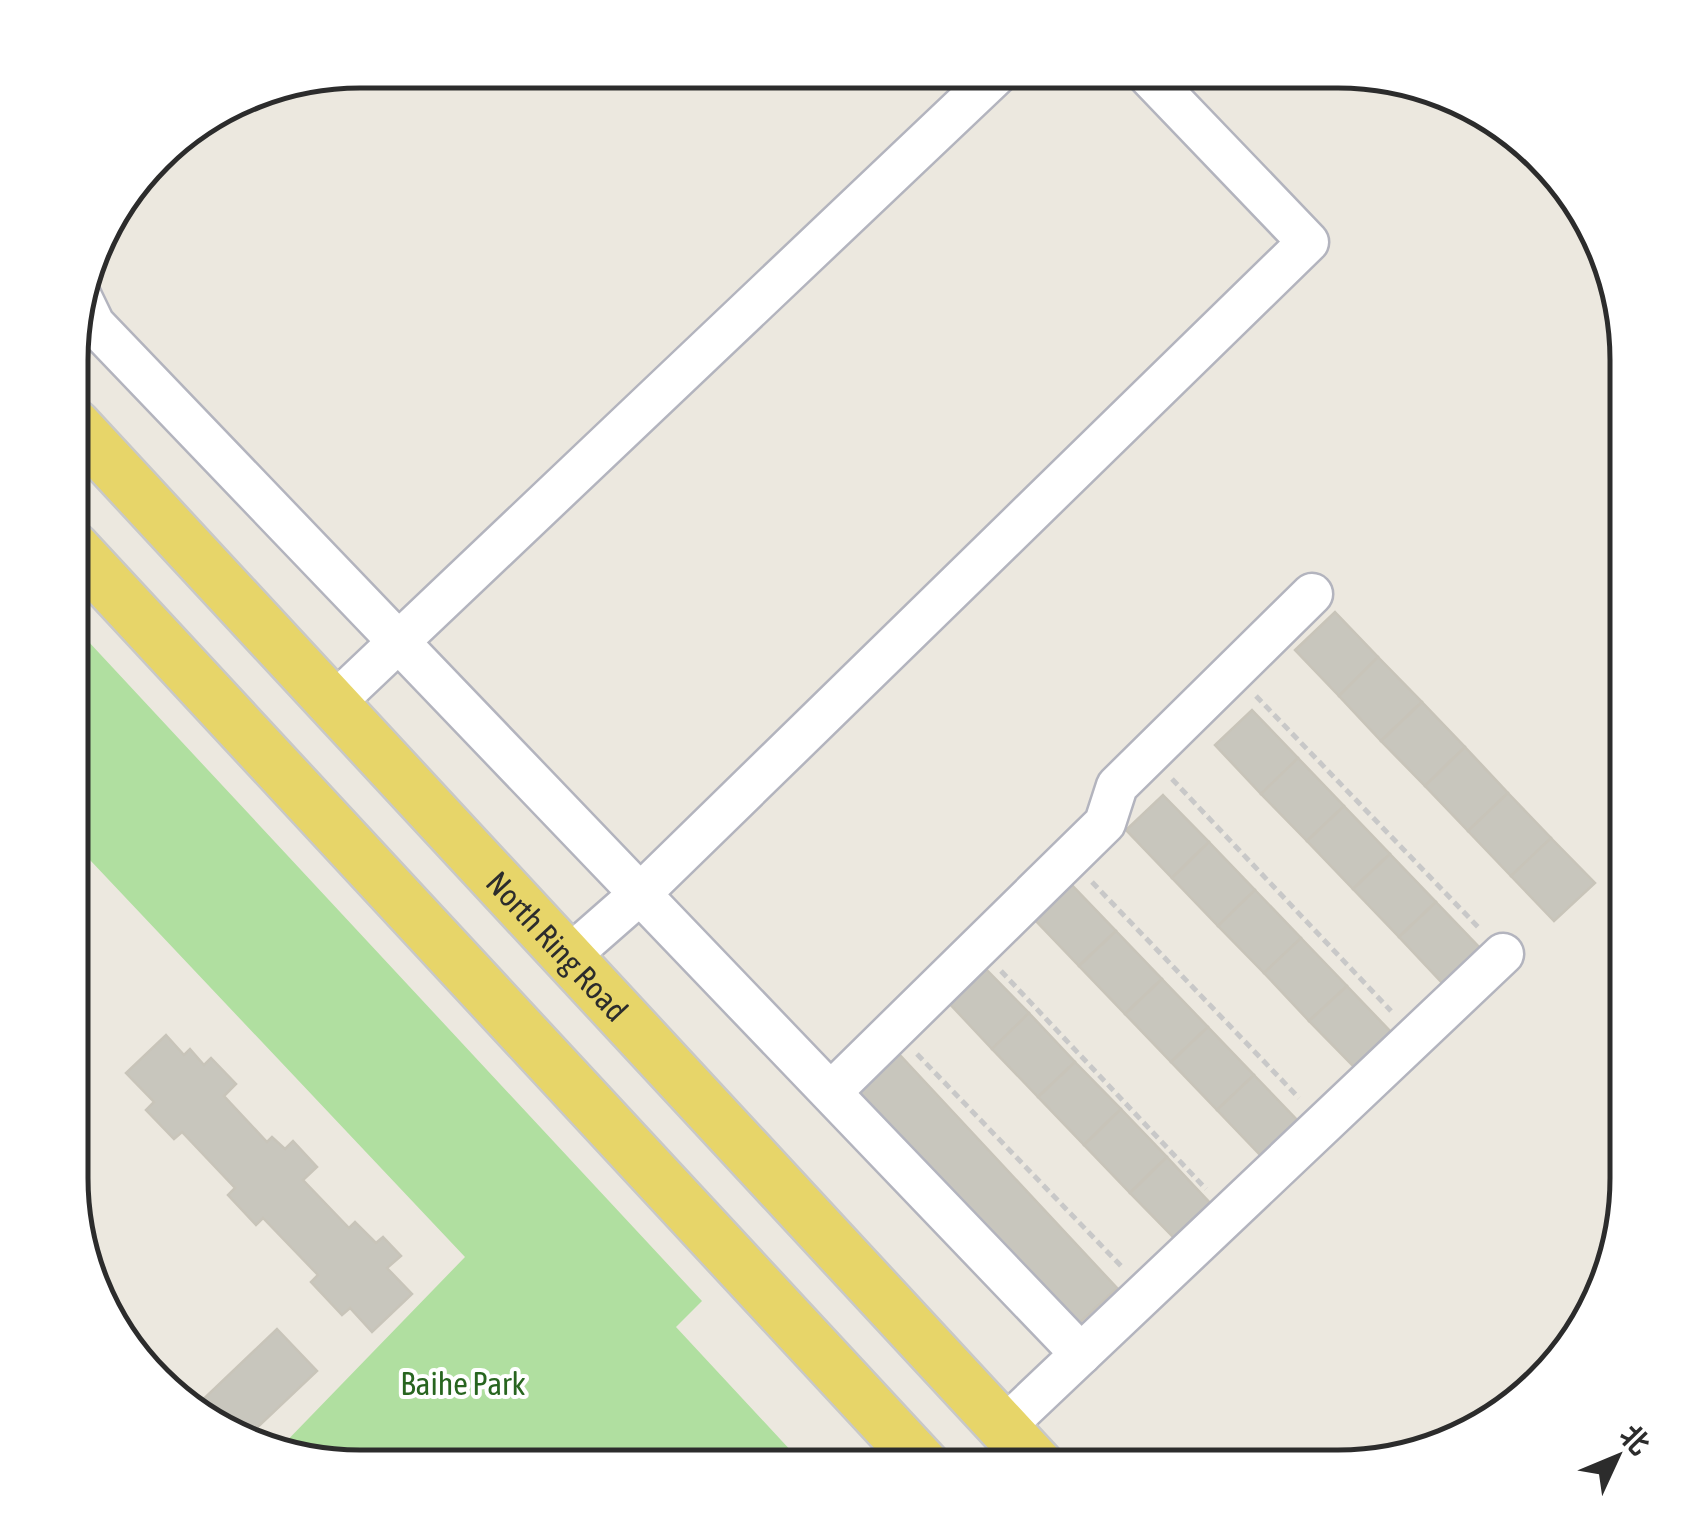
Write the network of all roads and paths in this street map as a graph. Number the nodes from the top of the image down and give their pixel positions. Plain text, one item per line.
1 (982, 88) edge
2 (1161, 88) edge
3 (91, 318) edge
4 (87, 438) edge
5 (87, 562) edge
6 (1312, 594) dead end
7 (400, 641) junction
8 (1234, 672) junction
9 (333, 704) junction
10 (1149, 755) junction
11 (1069, 858) junction
12 (640, 893) junction
13 (978, 948) junction
14 (1504, 954) joint
15 (568, 957) junction
16 (894, 1030) junction
17 (1416, 1037) junction
18 (831, 1092) junction
19 (1324, 1124) junction
20 (1230, 1214) junction
21 (1146, 1293) junction
22 (1081, 1354) junction
23 (1004, 1428) junction
24 (910, 1449) edge
25 (1024, 1449) edge

1 - 7 street
2 - 12 street
3 - 7 street
4 - 9 main road, North Ring Road
5 - 24 main road
6 - 8 street
7 - 9 street
7 - 12 street
8 - 10 street
8 - 14 path
9 - 15 main road, North Ring Road
10 - 11 street
10 - 17 path
11 - 13 street
11 - 19 path
12 - 15 street
12 - 18 street
13 - 16 street
13 - 20 path
14 - 17 street
15 - 23 main road, North Ring Road
16 - 18 street
16 - 21 path
17 - 19 street
18 - 22 street
19 - 20 street
20 - 21 street
21 - 22 street
22 - 23 street
23 - 25 main road, North Ring Road

